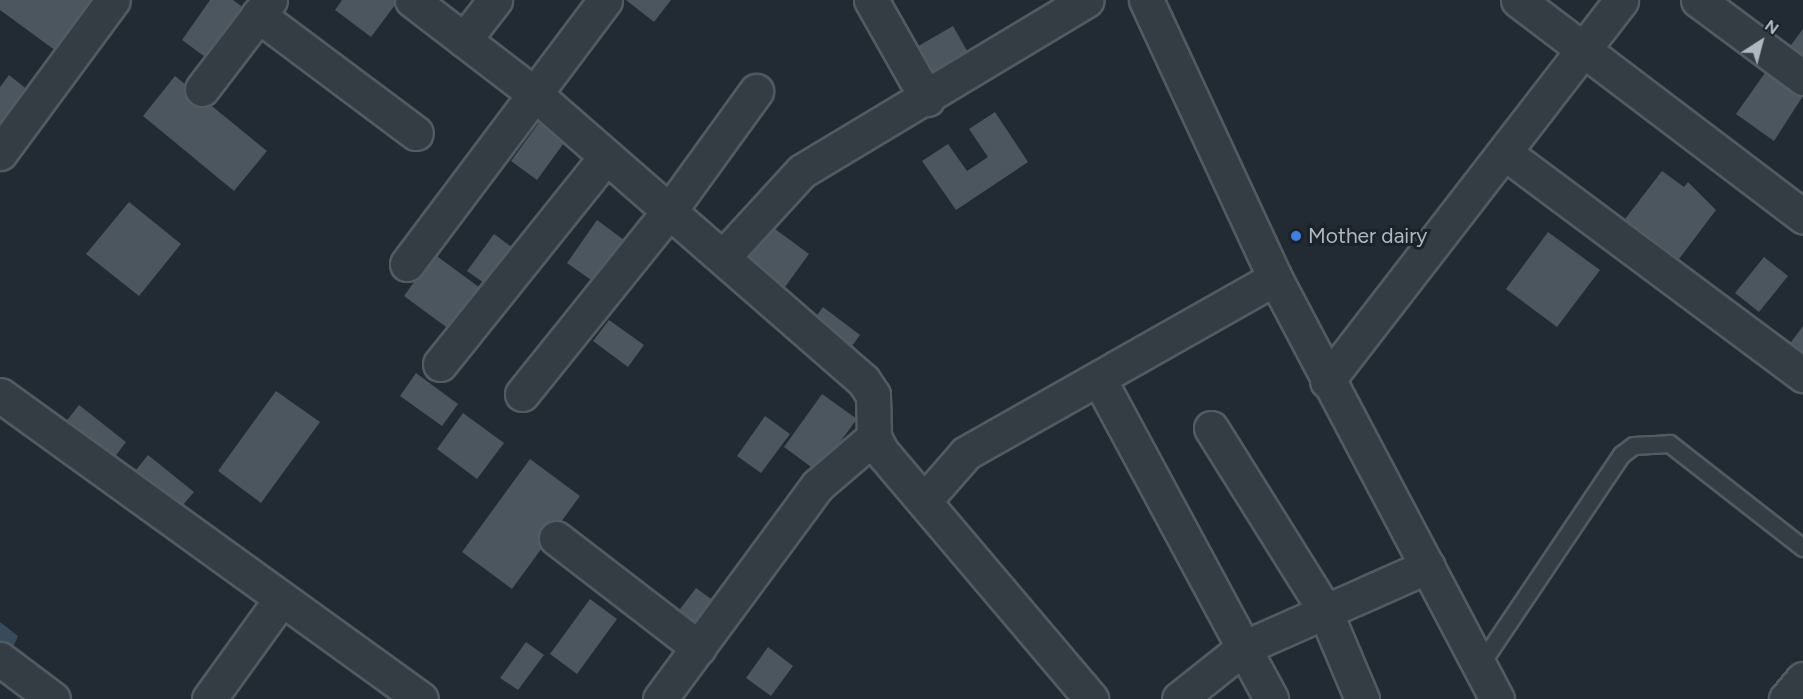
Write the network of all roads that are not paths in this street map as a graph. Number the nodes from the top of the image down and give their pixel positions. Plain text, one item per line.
1 (113, 0) edge
2 (412, 0) edge
3 (495, 0) edge
4 (605, 0) edge
5 (871, 0) edge
6 (1087, 0) edge
7 (1518, 0) edge
8 (1621, 0) edge
9 (1698, 0) edge
10 (1155, 6) edge
11 (264, 8) edge
12 (464, 40) junction
13 (1582, 49) junction
14 (1803, 78) edge
15 (202, 89) dead end
16 (756, 91) dead end
17 (536, 95) junction
18 (927, 99) junction
19 (416, 133) dead end
20 (0, 153) edge
21 (1505, 153) junction
22 (606, 157) junction
23 (670, 210) junction
24 (1803, 216) edge
25 (724, 256) junction
26 (407, 264) dead end
27 (1275, 278) junction
28 (440, 364) dead end
29 (1803, 375) edge
30 (1100, 381) junction
31 (1327, 381) junction
32 (522, 394) dead end
33 (0, 395) edge
34 (1212, 428) dead end
35 (874, 436) junction
36 (925, 500) junction
37 (556, 538) dead end
38 (1803, 548) edge
39 (1428, 566) junction
40 (281, 599) junction
41 (1324, 609) junction
42 (699, 648) junction
43 (1243, 648) junction
44 (0, 659) edge
45 (1482, 663) junction
46 (1803, 679) edge
47 (1090, 698) edge
48 (53, 699) edge
49 (209, 699) edge
50 (422, 699) edge
51 (660, 699) edge
52 (1179, 699) edge
53 (1271, 699) edge
54 (1362, 699) edge
55 (1497, 699) edge
56 (1786, 699) edge

1 - 20 street
2 - 12 street
3 - 12 street
4 - 17 street
5 - 18 street
6 - 18 street
7 - 13 street
8 - 13 street
9 - 14 street
10 - 27 street
11 - 15 street
11 - 19 street
12 - 17 street
13 - 21 street
13 - 24 street
16 - 23 street
17 - 22 street
17 - 26 street
18 - 25 street
21 - 29 street
21 - 31 street
22 - 23 street
22 - 28 street
23 - 25 street
23 - 32 street
25 - 35 street
27 - 30 street
27 - 31 street
30 - 36 street
30 - 43 street
31 - 39 street
33 - 40 street
34 - 41 street
35 - 36 street
35 - 42 street
36 - 47 street
37 - 42 street
38 - 45 lane
39 - 41 street
39 - 45 street
40 - 49 street
40 - 50 street
41 - 43 street
41 - 54 street
42 - 51 street
43 - 52 street
43 - 53 street
44 - 48 street
45 - 55 street
46 - 56 street

